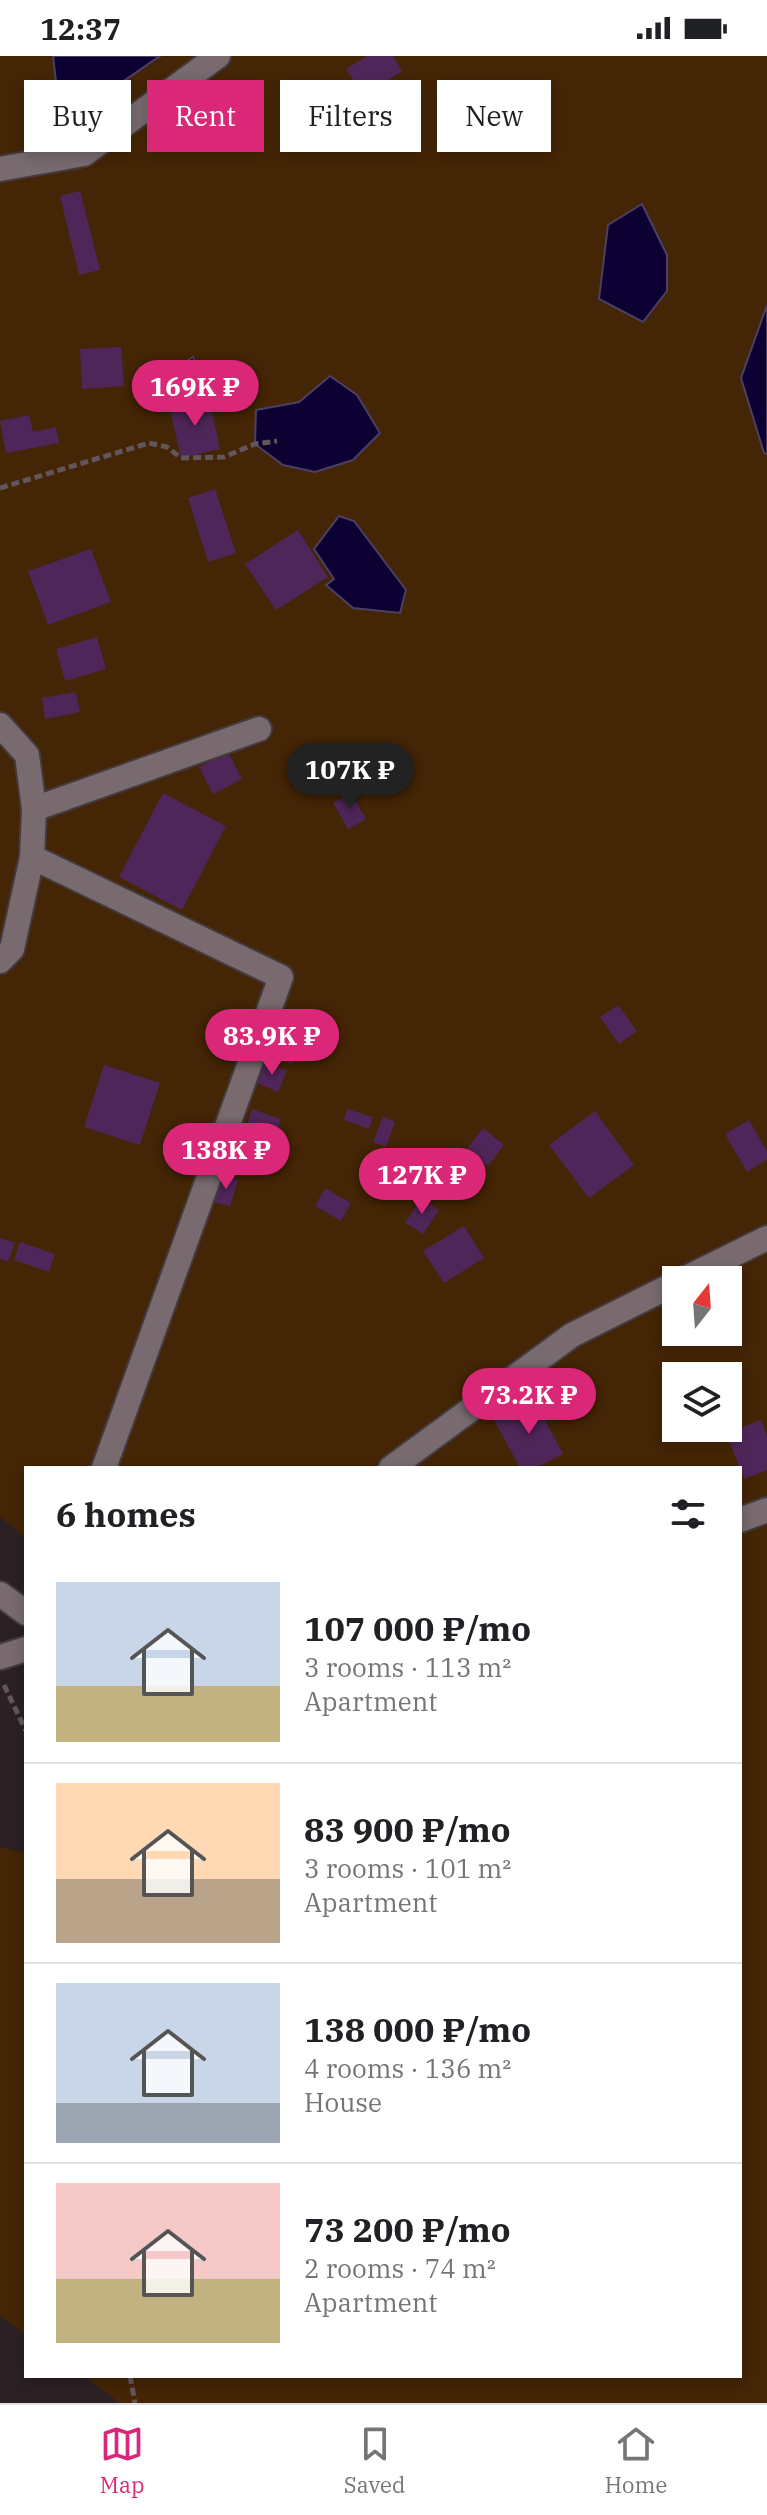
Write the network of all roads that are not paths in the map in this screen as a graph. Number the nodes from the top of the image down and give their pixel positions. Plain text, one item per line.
1 (218, 56) edge
2 (0, 169) edge
3 (0, 725) edge
4 (259, 729) dead end
5 (34, 809) junction
6 (32, 857) junction
7 (0, 961) edge
8 (767, 1238) edge
9 (710, 1266) edge
10 (662, 1290) edge
11 (105, 1466) edge
12 (394, 1466) edge
13 (767, 1510) edge
14 (742, 1519) edge
15 (0, 1594) edge
16 (24, 1612) edge
17 (24, 1650) edge
18 (0, 1657) edge

1 - 2 street
3 - 5 street
4 - 5 street
5 - 6 street
6 - 7 street
6 - 11 street
8 - 9 street
10 - 12 street
13 - 14 street
15 - 16 street
17 - 18 street

